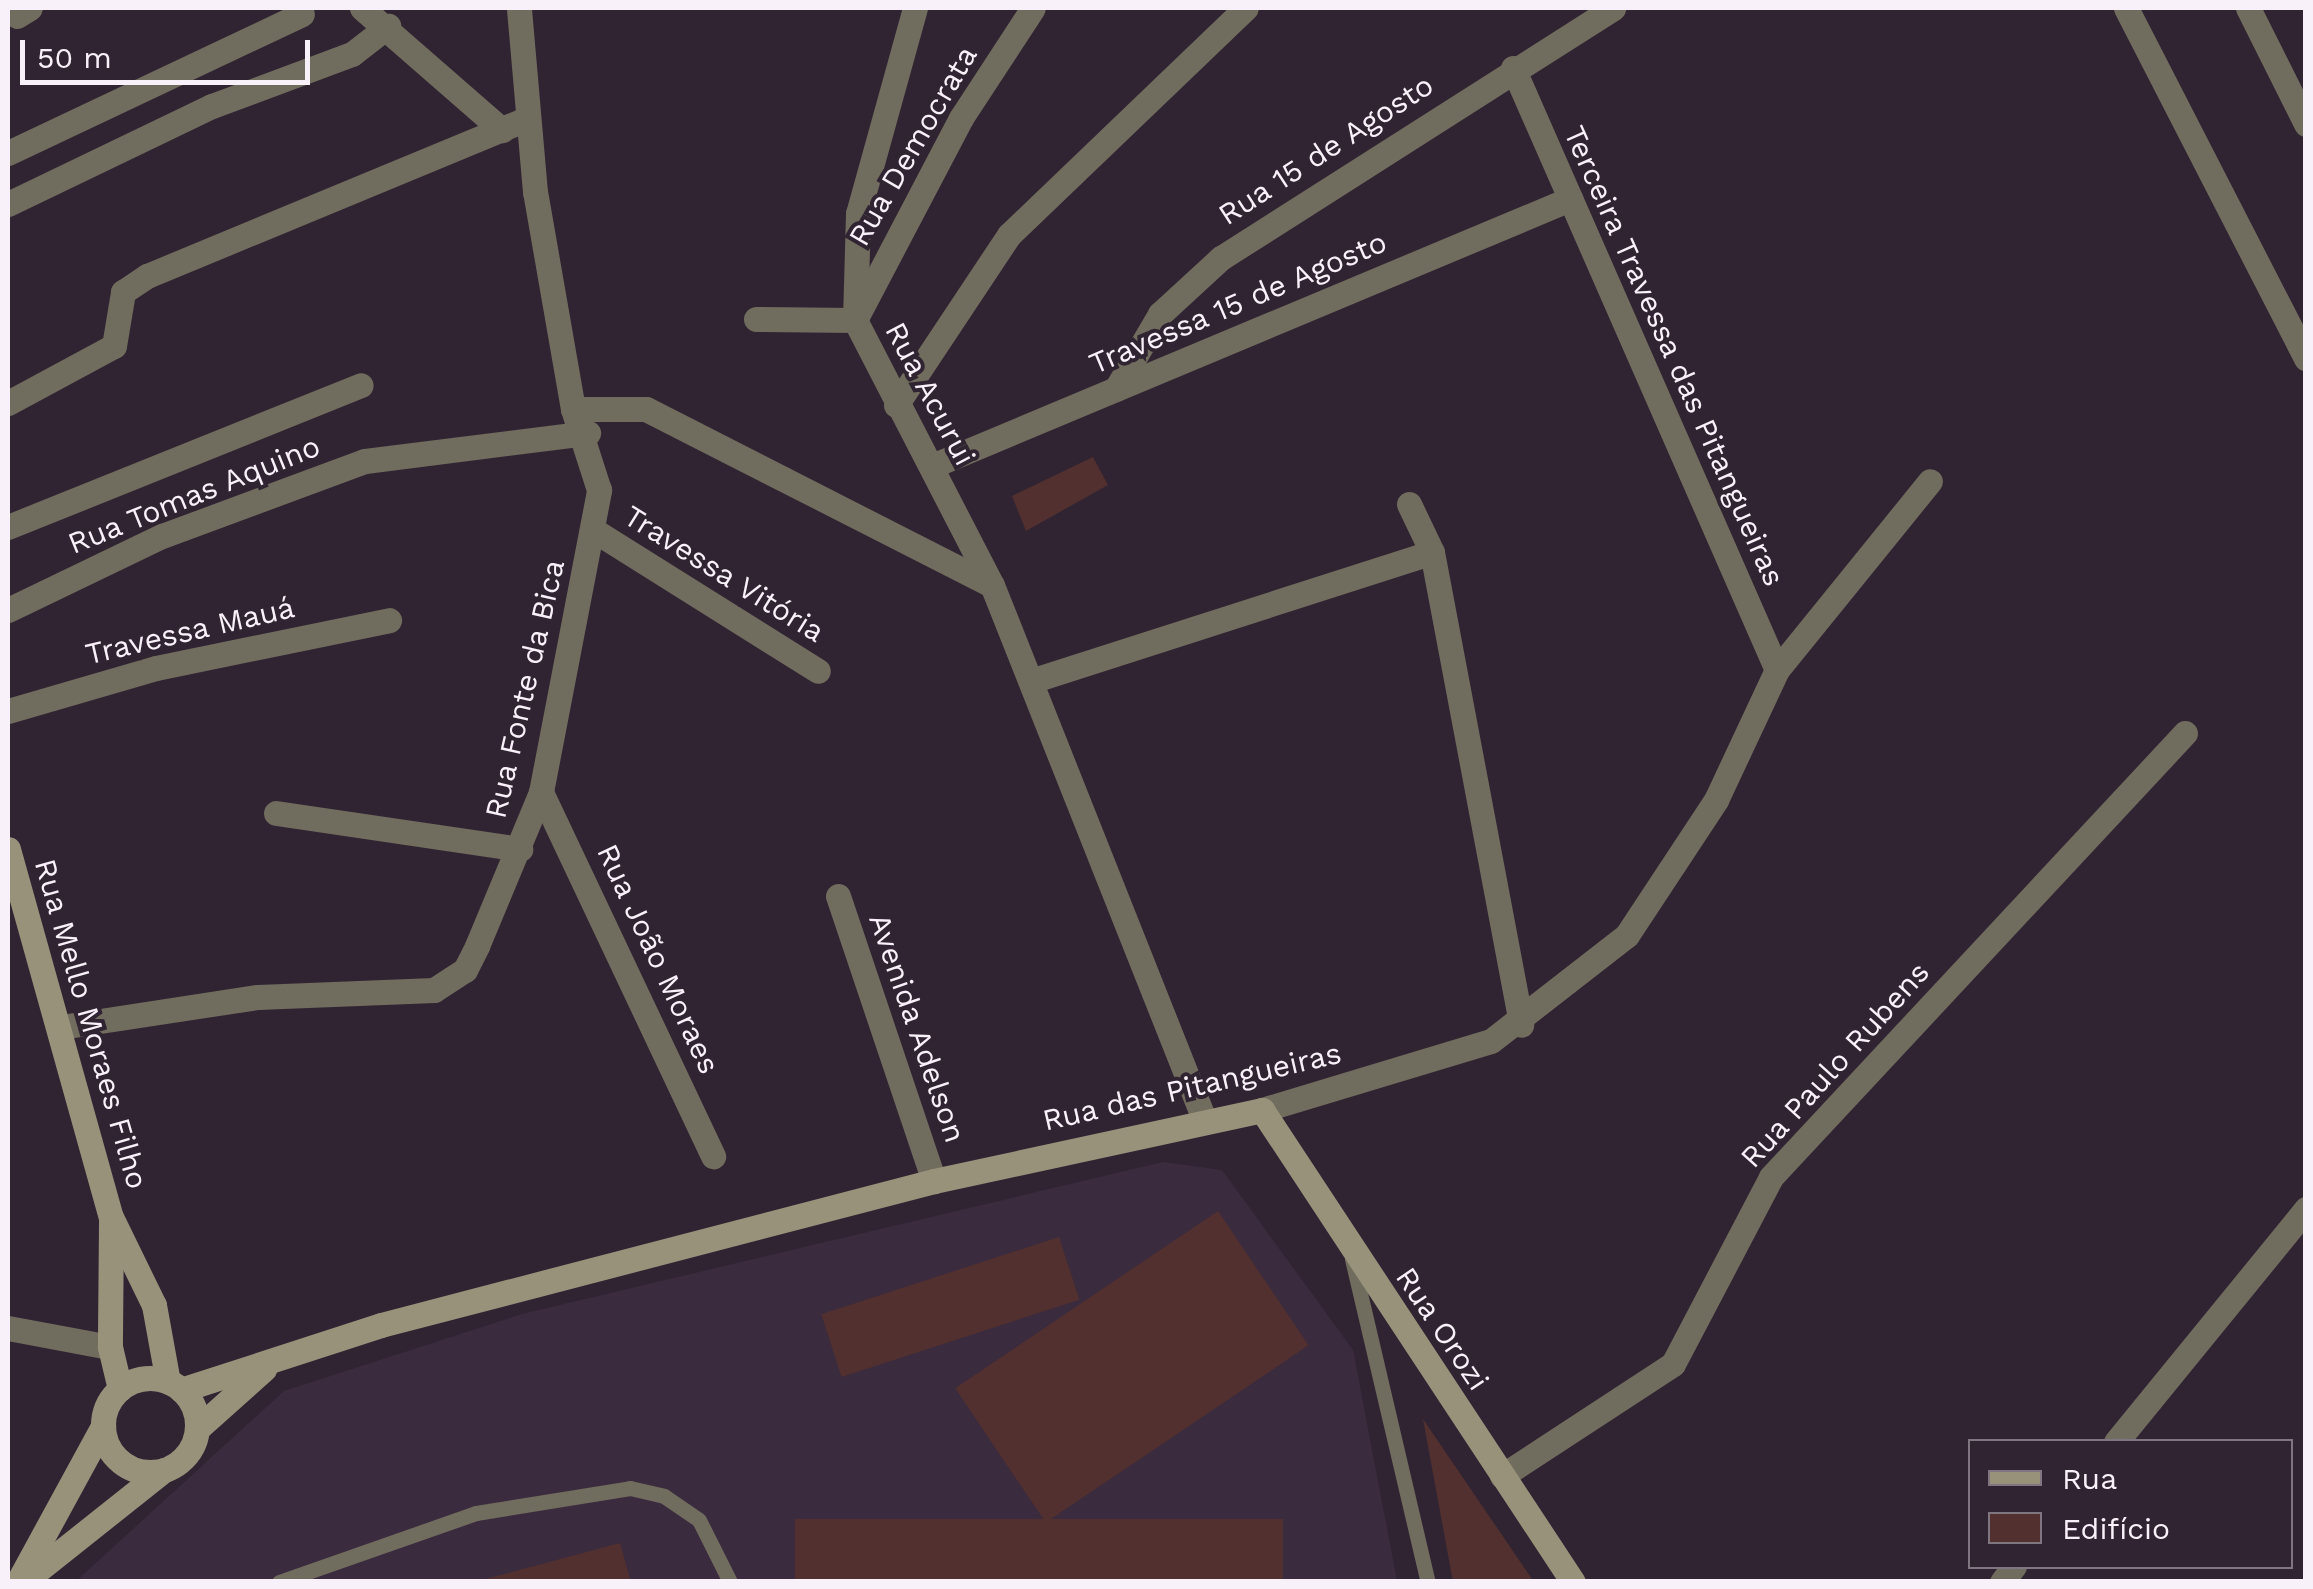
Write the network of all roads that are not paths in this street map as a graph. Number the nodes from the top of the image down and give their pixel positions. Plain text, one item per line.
1 (362, 8) edge
2 (518, 8) edge
3 (915, 8) edge
4 (1033, 8) edge
5 (1246, 8) edge
6 (1613, 8) edge
7 (2126, 8) edge
8 (2248, 8) edge
9 (305, 10) edge
10 (388, 26) junction
11 (1513, 68) junction
12 (526, 119) junction
13 (2306, 124) edge
14 (502, 130) junction
15 (8, 153) edge
16 (1570, 200) junction
17 (8, 204) edge
18 (756, 320) dead end
19 (854, 320) junction
20 (2306, 358) edge
21 (361, 385) dead end
22 (1116, 390) junction
23 (8, 404) edge
24 (896, 405) junction
25 (573, 410) junction
26 (588, 433) junction
27 (932, 466) junction
28 (1930, 481) dead end
29 (1409, 504) dead end
30 (8, 527) edge
31 (595, 531) junction
32 (1432, 552) junction
33 (992, 584) junction
34 (8, 610) edge
35 (389, 620) dead end
36 (1776, 670) junction
37 (818, 671) dead end
38 (1031, 681) junction
39 (8, 711) edge
40 (2185, 733) dead end
41 (541, 792) junction
42 (276, 813) dead end
43 (8, 849) edge
44 (520, 849) junction
45 (838, 896) dead end
46 (1521, 1025) junction
47 (61, 1027) junction
48 (1262, 1110) junction
49 (1204, 1119) junction
50 (714, 1156) dead end
51 (934, 1180) junction
52 (2306, 1208) edge
53 (111, 1218) junction
54 (1350, 1250) junction
55 (8, 1328) edge
56 (110, 1347) junction
57 (268, 1366) junction
58 (175, 1386) junction
59 (120, 1389) junction
60 (103, 1426) junction
61 (197, 1429) junction
62 (2118, 1439) edge
63 (164, 1470) junction
64 (1502, 1476) junction
65 (21, 1582) edge
66 (280, 1582) edge
67 (730, 1582) edge
68 (1428, 1582) edge
69 (1572, 1582) edge

1 - 10 street
2 - 12 street, Rua Fonte da Bica
3 - 19 street, Rua Acurui
4 - 19 street, Rua Democrata
5 - 24 street
6 - 11 street, Rua 15 de Agosto
7 - 20 street
8 - 13 street
9 - 15 street
10 - 14 street
10 - 17 street
11 - 16 street, Terceira Travessa das Pitangueiras
11 - 22 street, Rua 15 de Agosto
12 - 14 street
12 - 25 street, Rua Fonte da Bica
14 - 23 street
16 - 22 street, Travessa 15 de Agosto
16 - 36 street, Terceira Travessa das Pitangueiras
18 - 19 street
19 - 24 street, Rua Acurui
21 - 30 street
22 - 27 street, Travessa 15 de Agosto
24 - 27 street, Rua Acurui
25 - 26 street, Rua Fonte da Bica
25 - 33 street
26 - 31 street, Rua Fonte da Bica
26 - 34 street, Rua Tomas Aquino
27 - 33 street, Rua Acurui
28 - 36 street, Rua das Pitangueiras
29 - 32 street
31 - 37 street, Travessa Vitória
31 - 41 street, Rua Fonte da Bica
32 - 38 street
32 - 46 street
33 - 38 street, Rua Acurui
35 - 39 street, Travessa Mauá
36 - 46 street, Rua das Pitangueiras
38 - 49 street, Rua Acurui
40 - 64 street, Rua Paulo Rubens
41 - 44 street, Rua Fonte da Bica
41 - 50 street, Rua João Moraes
42 - 44 street
43 - 47 street, Rua Mello Moraes Filho
44 - 47 street, Rua Fonte da Bica
45 - 51 street, Avenida Adelson
46 - 48 street, Rua das Pitangueiras
47 - 53 street, Rua Mello Moraes Filho
48 - 49 street, Rua das Pitangueiras
48 - 54 street, Rua Orozi
49 - 51 street, Rua das Pitangueiras
51 - 57 street, Rua das Pitangueiras
52 - 62 street
53 - 56 street, Rua Mello Moraes Filho
53 - 58 street, Rua Mello Moraes Filho
54 - 64 street, Rua Orozi
54 - 68 lane
55 - 56 street
56 - 59 street, Rua Mello Moraes Filho
57 - 58 street, Rua das Pitangueiras
57 - 61 street, Rua das Pitangueiras
58 - 59 street
58 - 61 street
59 - 60 street
60 - 63 street
60 - 65 street
61 - 63 street
63 - 65 street
64 - 69 street, Rua Orozi
66 - 67 lane

